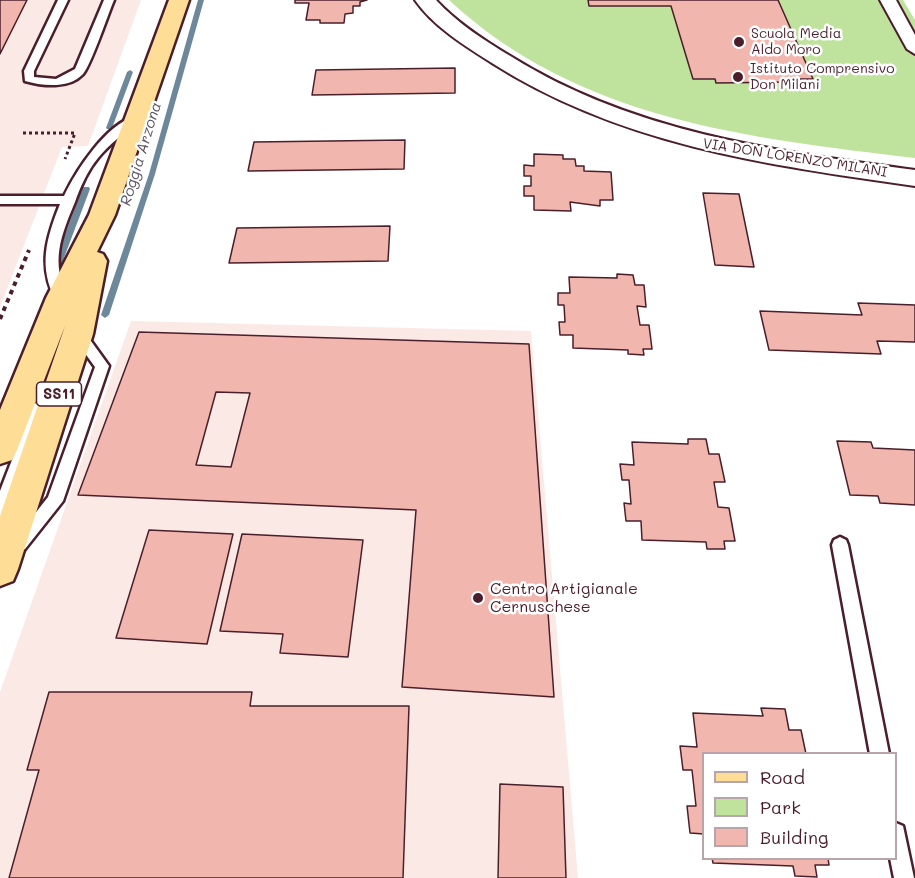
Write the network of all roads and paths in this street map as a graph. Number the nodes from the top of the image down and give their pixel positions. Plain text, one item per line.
1 (63, 0) edge
2 (109, 0) edge
3 (179, 0) edge
4 (425, 0) edge
5 (888, 0) edge
6 (915, 50) edge
7 (137, 118) junction
8 (915, 178) edge
9 (0, 200) edge
10 (70, 200) junction
11 (102, 215) junction
12 (61, 298) junction
13 (75, 345) junction
14 (24, 389) junction
15 (0, 409) edge
16 (0, 450) edge
17 (0, 512) edge
18 (840, 545) dead end
19 (1, 567) edge
20 (880, 752) edge
21 (897, 839) edge
22 (904, 878) edge

1 - 2 lane
3 - 7 main road, SS11
4 - 8 street, VIA DON LORENZO MILANI
5 - 6 street
7 - 10 lane
7 - 11 main road, SS11
9 - 10 lane
10 - 12 lane
11 - 12 main road, SS11
11 - 13 main road, SS11
12 - 14 main road, SS11
13 - 17 lane
13 - 19 main road, SS11
14 - 15 lane
14 - 16 main road, SS11
18 - 20 lane
21 - 22 lane

